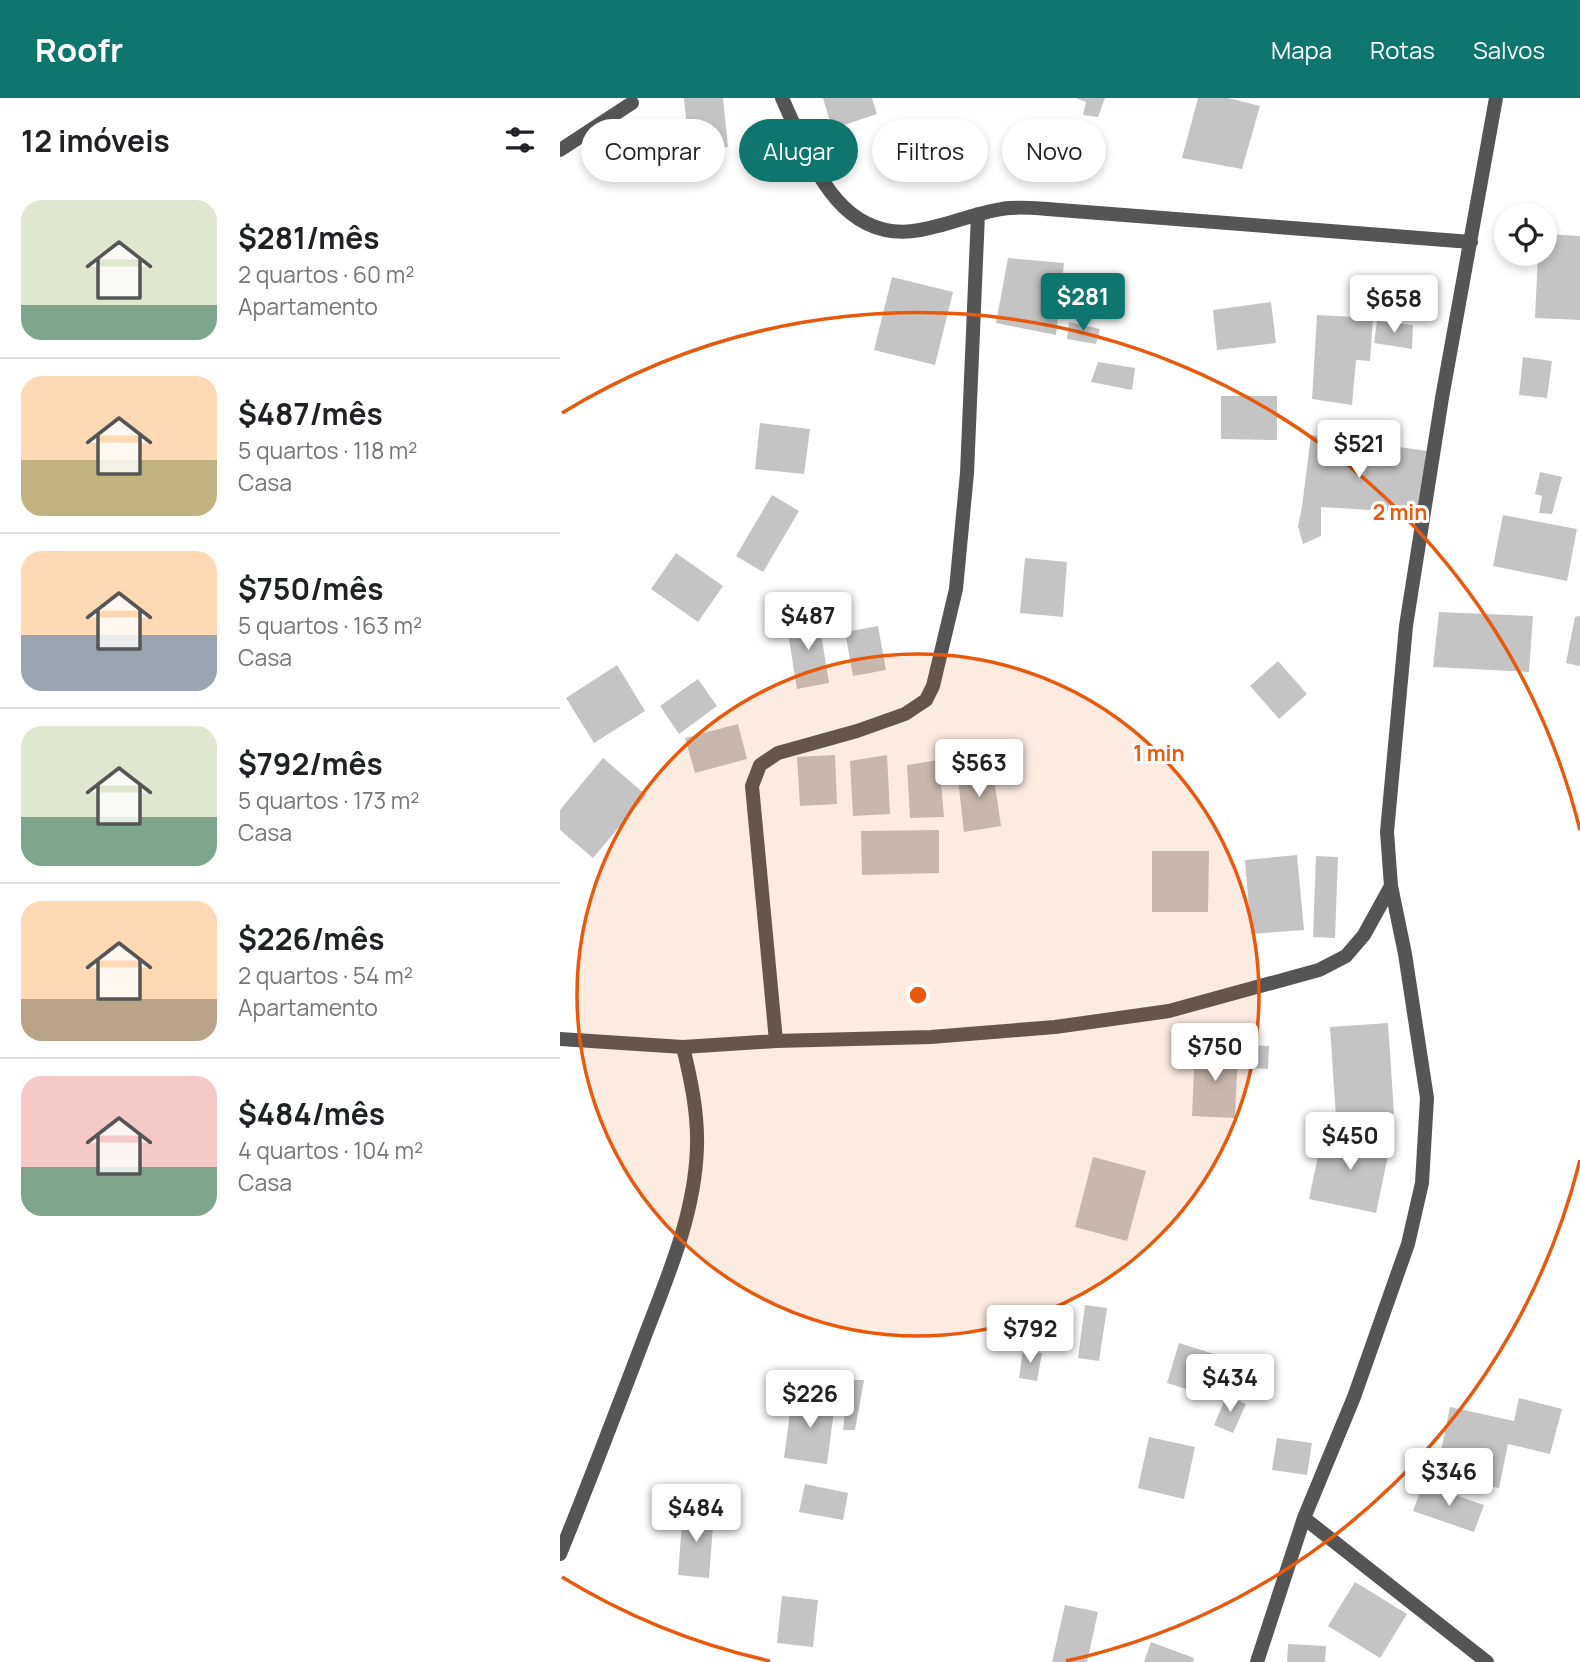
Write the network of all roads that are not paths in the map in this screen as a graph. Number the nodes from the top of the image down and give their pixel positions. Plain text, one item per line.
1 (782, 98) edge
2 (1496, 98) edge
3 (632, 103) dead end
4 (560, 150) edge
5 (978, 214) junction
6 (1471, 242) junction
7 (1391, 886) junction
8 (560, 1039) edge
9 (776, 1041) junction
10 (683, 1047) junction
11 (1304, 1518) junction
12 (560, 1554) edge
13 (1256, 1662) edge
14 (1488, 1662) edge

1 - 5 street
2 - 6 street
3 - 4 street
5 - 6 street
5 - 9 street
6 - 7 street
7 - 9 street
7 - 11 street
8 - 10 street
9 - 10 street
10 - 12 street
11 - 13 street
11 - 14 street

